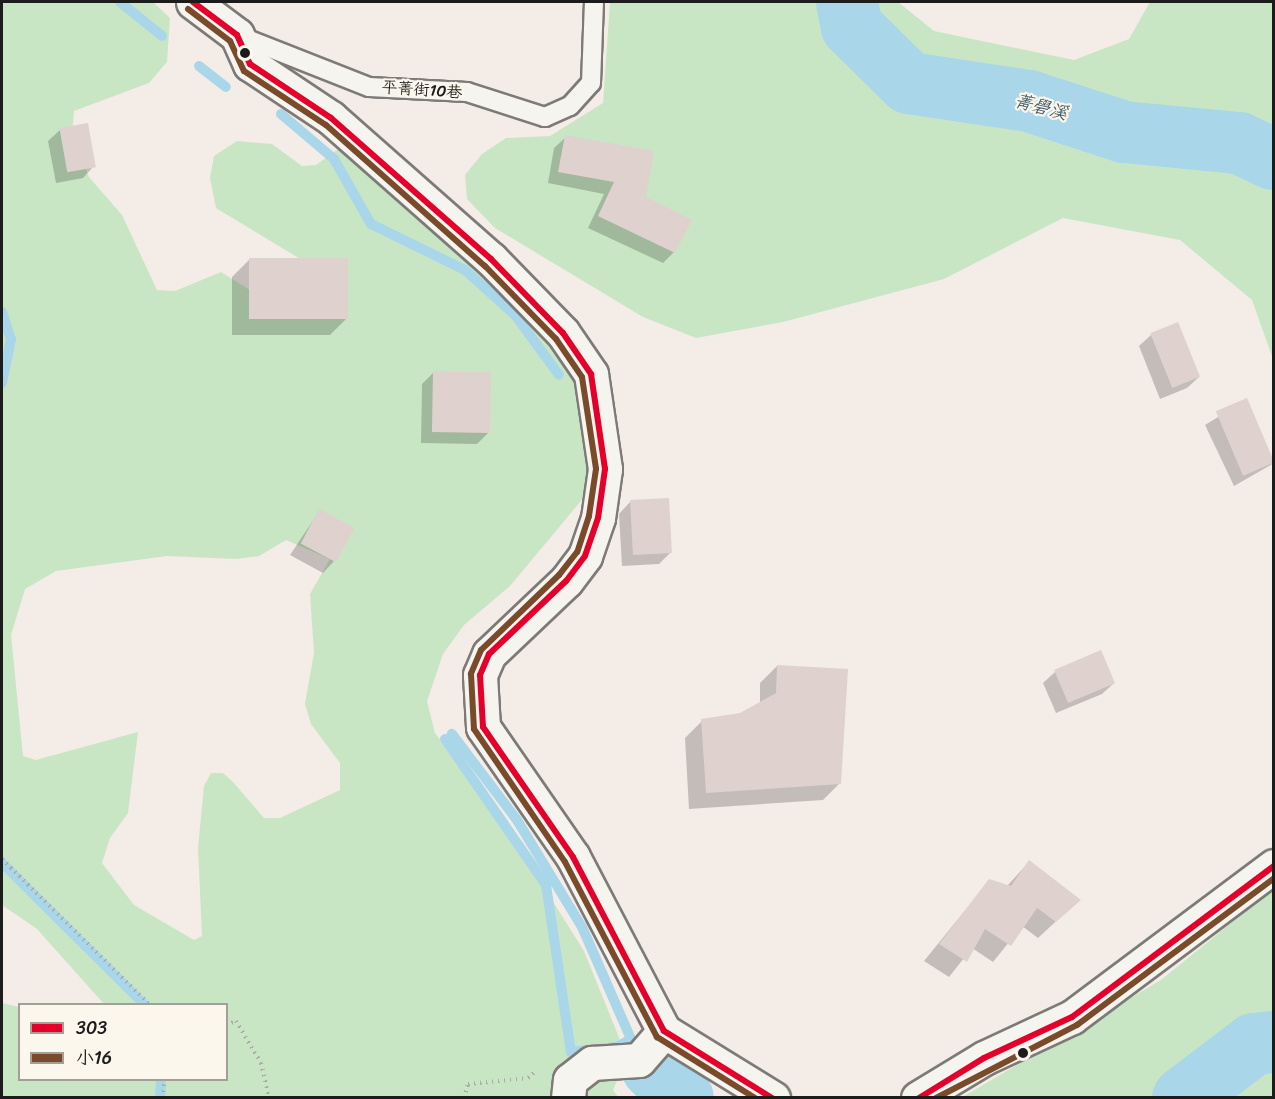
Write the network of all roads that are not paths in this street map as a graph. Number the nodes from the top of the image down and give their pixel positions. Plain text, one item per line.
1 (192, 2) edge
2 (594, 2) edge
3 (244, 49) junction
4 (1274, 866) edge
5 (664, 1031) junction
6 (568, 1098) edge
7 (773, 1098) edge
8 (918, 1098) edge

1 - 3 street
2 - 3 lane, 平菁街10巷
3 - 5 street
4 - 8 street
5 - 6 street
5 - 7 street

